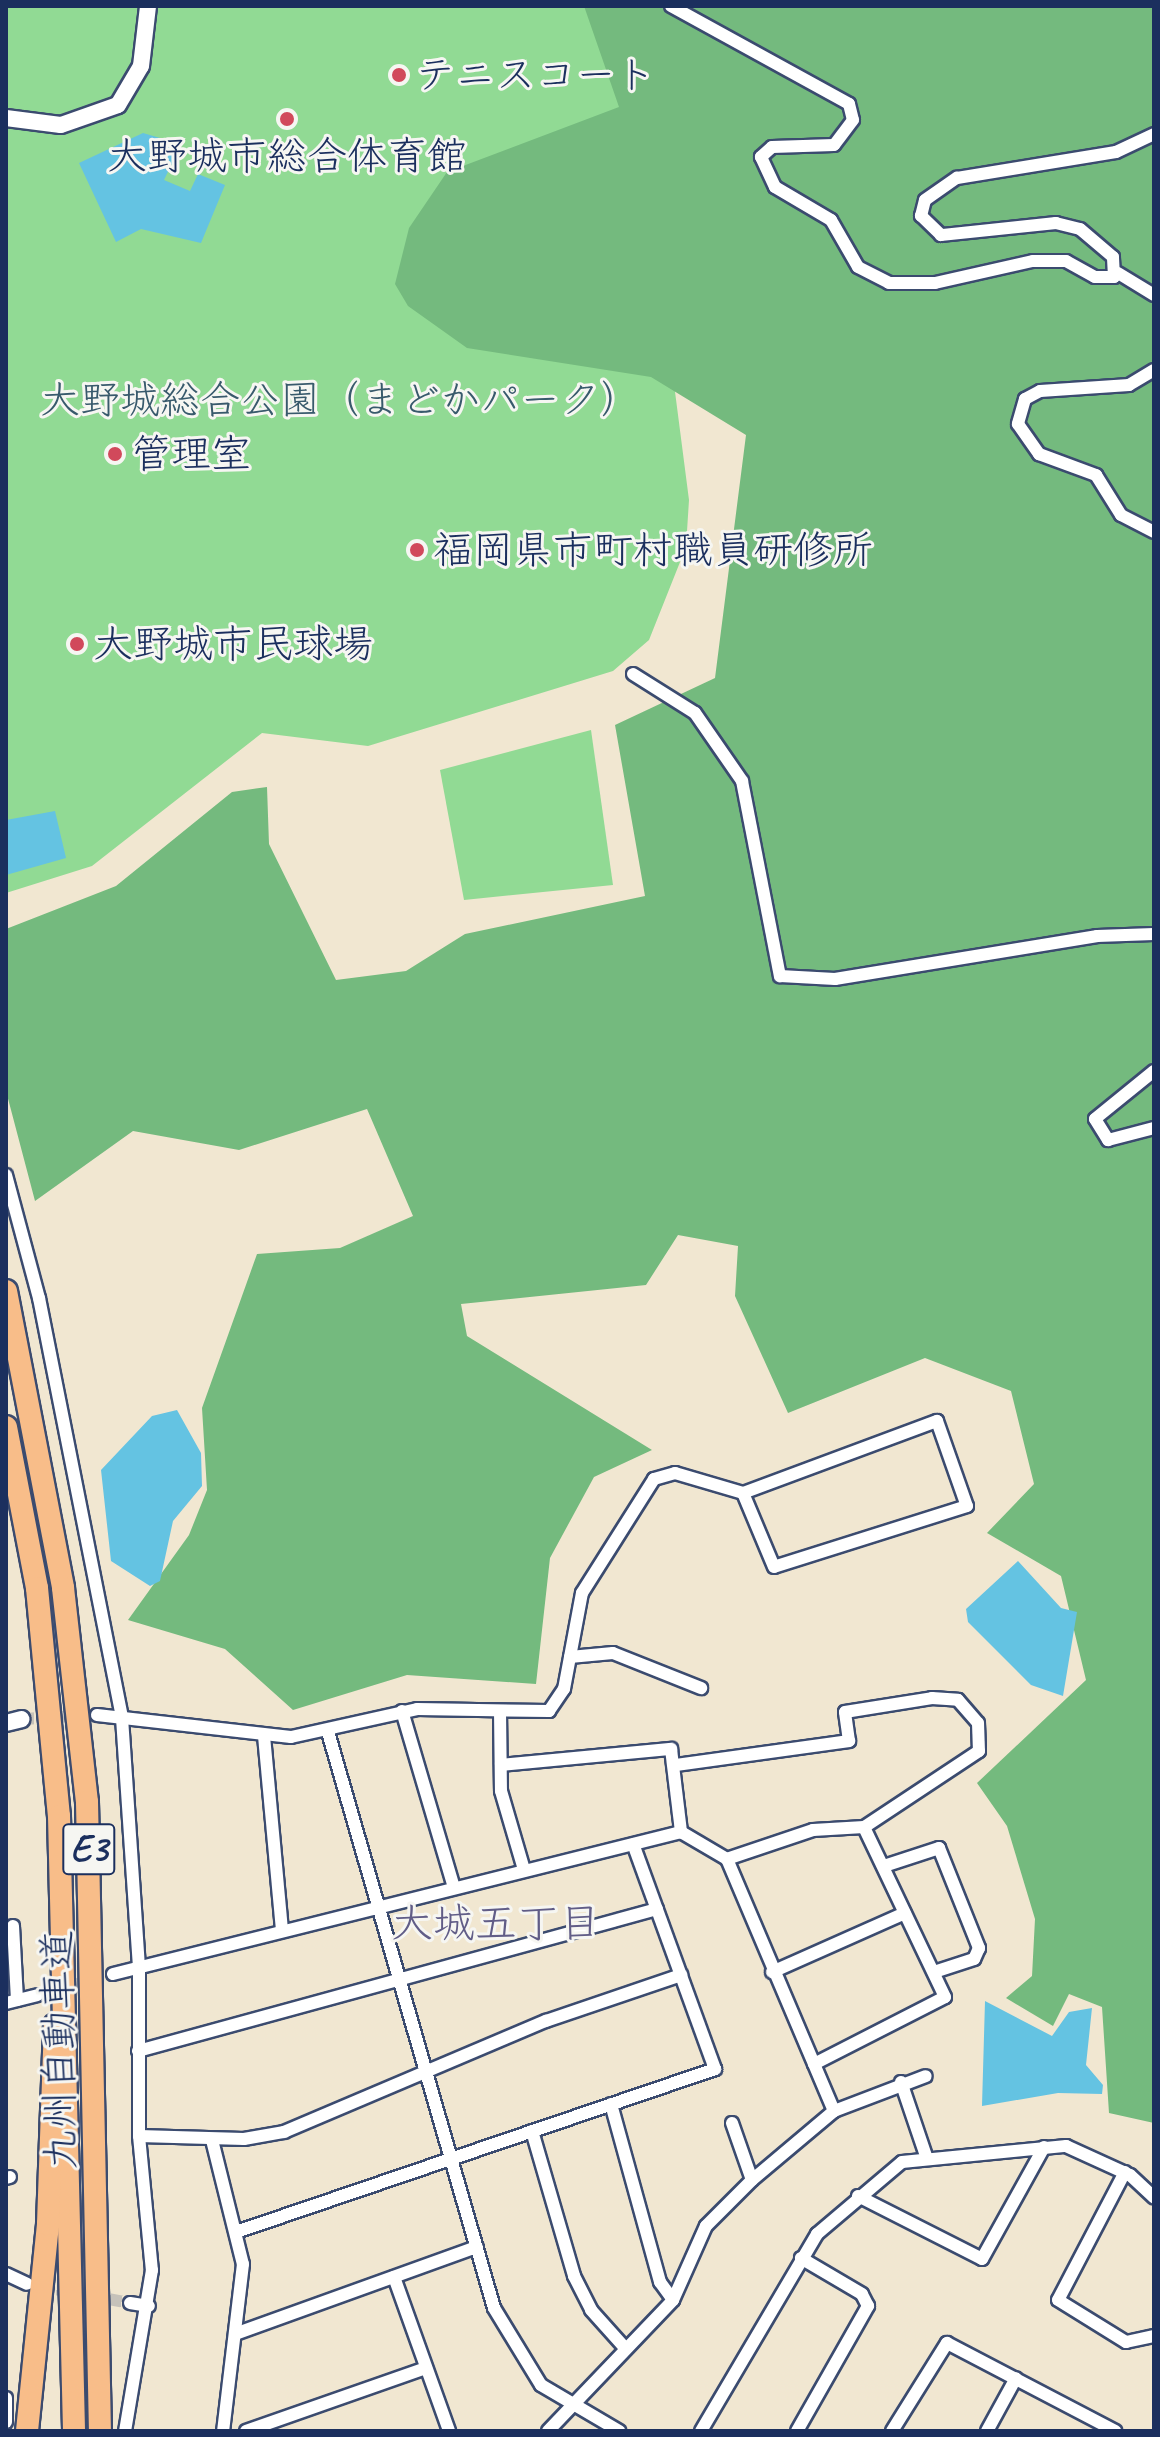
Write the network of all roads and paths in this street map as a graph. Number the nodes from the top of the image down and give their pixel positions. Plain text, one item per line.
1 (148, 6) edge
2 (671, 6) edge
3 (6, 118) edge
4 (1154, 134) edge
5 (1118, 273) junction
6 (1154, 295) edge
7 (1154, 370) edge
8 (1154, 532) edge
9 (633, 674) dead end
10 (1154, 934) edge
11 (1154, 1071) edge
12 (1154, 1128) edge
13 (6, 1175) edge
14 (6, 1291) edge
15 (6, 1427) edge
16 (743, 1493) junction
17 (37, 1588) junction
18 (570, 1657) junction
19 (701, 1688) dead end
20 (402, 1711) junction
21 (500, 1711) junction
22 (97, 1715) tunnel mouth
23 (122, 1718) junction
24 (328, 1732) junction
25 (264, 1736) junction
26 (501, 1765) junction
27 (676, 1765) junction
28 (864, 1827) junction
29 (681, 1832) junction
30 (633, 1844) junction
31 (727, 1859) junction
32 (523, 1866) junction
33 (884, 1866) junction
34 (453, 1884) junction
35 (378, 1904) junction
36 (657, 1909) junction
37 (905, 1913) junction
38 (13, 1926) dead end
39 (282, 1929) junction
40 (139, 1967) junction
41 (772, 1972) junction
42 (934, 1972) junction
43 (113, 1974) tunnel mouth
44 (681, 1975) junction
45 (400, 1981) junction
46 (37, 1995) tunnel mouth
47 (11, 2001) edge
48 (138, 2051) junction
49 (814, 2064) junction
50 (427, 2074) junction
51 (926, 2076) dead end
52 (901, 2082) junction
53 (611, 2104) junction
54 (834, 2111) junction
55 (732, 2123) dead end
56 (532, 2131) junction
57 (139, 2136) junction
58 (212, 2140) junction
59 (1044, 2147) junction
60 (926, 2156) junction
61 (451, 2158) junction
62 (1125, 2172) junction
63 (752, 2180) junction
64 (858, 2196) junction
65 (1154, 2197) edge
66 (236, 2232) junction
67 (477, 2247) junction
68 (801, 2258) junction
69 (6, 2274) edge
70 (394, 2277) junction
71 (27, 2284) tunnel mouth
72 (673, 2300) junction
73 (130, 2303) tunnel mouth
74 (149, 2306) junction
75 (235, 2334) junction
76 (1154, 2336) edge
77 (626, 2349) junction
78 (426, 2368) junction
79 (1016, 2378) junction
80 (6, 2398) edge
81 (569, 2405) junction
82 (6, 2422) edge
83 (101, 2426) edge
84 (27, 2431) edge
85 (74, 2431) edge
86 (125, 2431) edge
87 (223, 2431) edge
88 (246, 2431) edge
89 (449, 2431) edge
90 (548, 2431) edge
91 (619, 2431) edge
92 (701, 2431) edge
93 (797, 2431) edge
94 (892, 2431) edge
95 (987, 2431) edge
96 (1115, 2431) edge

1 - 3 street
2 - 5 street
4 - 5 street
5 - 6 street
7 - 8 street
9 - 10 street
11 - 12 street
13 - 23 street
14 - 83 highway, 九州自動車道 / E3
15 - 17 highway, 九州自動車道 / E3
16 - 16 street
16 - 18 street
17 - 84 highway
17 - 85 highway, 九州自動車道 / E3
18 - 19 street
18 - 21 street
20 - 21 street
20 - 24 street
20 - 34 street
21 - 26 street
22 - 23 street
23 - 25 street
23 - 40 street
24 - 25 street
24 - 35 street
25 - 39 street
26 - 27 street
26 - 32 street
27 - 28 street
27 - 29 street
28 - 31 street
28 - 33 street
29 - 30 street
29 - 31 street
30 - 32 street
30 - 36 street
31 - 41 street
32 - 34 street
33 - 37 street
33 - 42 street
34 - 35 street
35 - 39 street
35 - 45 street
36 - 44 street
36 - 45 street
37 - 41 street
37 - 42 street
38 - 47 street
39 - 40 street
40 - 43 street
40 - 48 street
41 - 49 street
42 - 49 street
44 - 50 street
44 - 53 street
45 - 48 street
45 - 50 street
46 - 47 street
48 - 57 street
49 - 54 street
50 - 58 street
50 - 61 street
51 - 52 street
52 - 54 street
52 - 60 street
53 - 56 street
53 - 72 street
54 - 63 street
55 - 63 street
56 - 61 street
56 - 77 street
57 - 58 street
57 - 74 street
58 - 66 street
59 - 60 street
59 - 62 street
59 - 64 street
60 - 64 street
61 - 66 street
61 - 67 street
62 - 65 street
62 - 76 street
63 - 72 street
64 - 68 street
66 - 75 street
67 - 70 street
67 - 81 street
68 - 92 street
68 - 93 street
69 - 71 street
70 - 75 street
70 - 78 street
72 - 77 street
73 - 74 street
74 - 86 street
75 - 87 street
77 - 81 street
78 - 88 street
78 - 89 street
79 - 94 street
79 - 95 street
79 - 96 street
80 - 82 street
81 - 90 street
81 - 91 street

